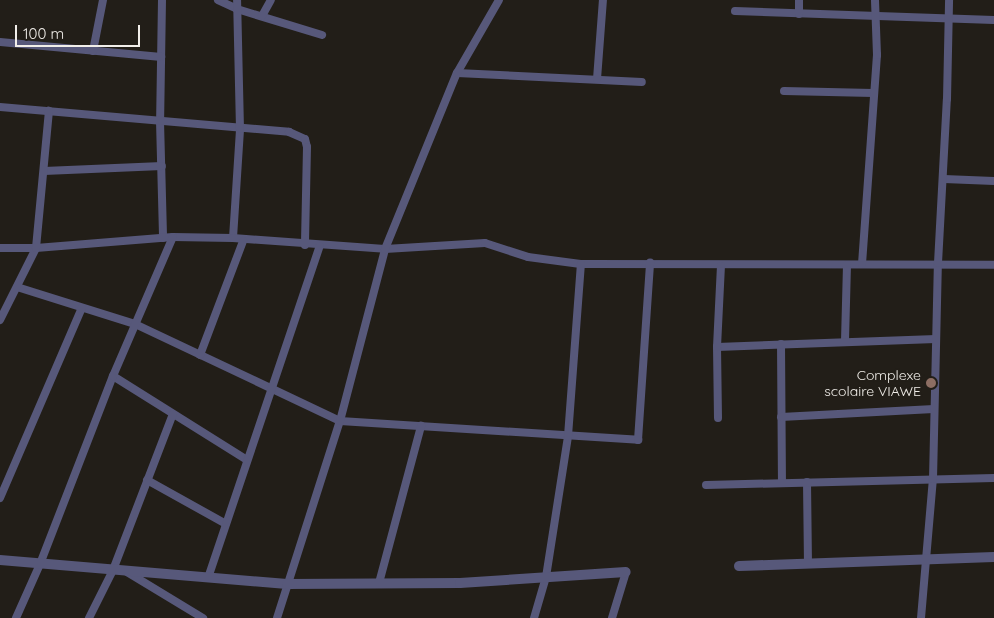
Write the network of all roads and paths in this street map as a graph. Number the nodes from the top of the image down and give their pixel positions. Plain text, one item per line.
1 (104, 0) edge
2 (162, 0) edge
3 (218, 0) edge
4 (271, 0) edge
5 (499, 0) edge
6 (603, 0) edge
7 (799, 0) edge
8 (875, 0) edge
9 (949, 0) edge
10 (237, 4) edge
11 (735, 11) dead end
12 (799, 14) junction
13 (874, 15) junction
14 (262, 16) junction
15 (948, 20) junction
16 (994, 20) edge
17 (322, 35) dead end
18 (0, 42) edge
19 (92, 51) junction
20 (162, 57) junction
21 (457, 73) junction
22 (597, 79) junction
23 (642, 82) dead end
24 (784, 91) dead end
25 (873, 93) junction
26 (0, 107) edge
27 (48, 111) junction
28 (160, 121) junction
29 (240, 130) junction
30 (162, 166) junction
31 (44, 170) junction
32 (944, 179) junction
33 (994, 181) edge
34 (173, 237) junction
35 (163, 238) junction
36 (233, 238) junction
37 (243, 241) junction
38 (305, 245) junction
39 (320, 246) junction
40 (0, 248) edge
41 (36, 248) junction
42 (385, 249) junction
43 (650, 262) junction
44 (938, 263) junction
45 (581, 264) junction
46 (846, 264) junction
47 (862, 264) junction
48 (994, 265) edge
49 (721, 266) junction
50 (16, 287) junction
51 (82, 308) junction
52 (0, 320) edge
53 (135, 324) junction
54 (936, 339) junction
55 (845, 341) junction
56 (781, 344) junction
57 (717, 347) junction
58 (200, 355) junction
59 (113, 376) junction
60 (271, 388) junction
61 (934, 409) junction
62 (173, 414) junction
63 (782, 417) junction
64 (718, 418) dead end
65 (340, 420) junction
66 (421, 426) junction
67 (568, 436) junction
68 (247, 460) junction
69 (994, 478) edge
70 (933, 479) junction
71 (147, 480) junction
72 (807, 482) junction
73 (782, 483) junction
74 (706, 485) dead end
75 (0, 498) edge
76 (226, 524) junction
77 (994, 557) edge
78 (924, 559) junction
79 (0, 560) edge
80 (40, 564) junction
81 (808, 564) junction
82 (739, 566) dead end
83 (113, 570) junction
84 (126, 571) junction
85 (626, 572) joint
86 (546, 577) junction
87 (208, 578) junction
88 (287, 584) junction
89 (379, 584) junction
90 (16, 618) edge
91 (89, 618) edge
92 (203, 618) edge
93 (277, 618) edge
94 (534, 618) edge
95 (612, 618) edge
96 (921, 618) edge

1 - 19 street
2 - 20 street
3 - 10 street
4 - 14 street
5 - 21 street
6 - 22 street
7 - 12 street
8 - 13 street
9 - 15 street
10 - 14 street
10 - 29 street
11 - 12 street
12 - 13 street
13 - 15 street
13 - 25 street
14 - 17 street
15 - 16 street
15 - 32 street
18 - 19 street
19 - 20 street
20 - 28 street
21 - 22 street
21 - 42 street
22 - 23 street
24 - 25 street
25 - 47 street
26 - 27 street
27 - 28 street
27 - 31 street
28 - 29 street
28 - 30 street
29 - 36 street
29 - 38 street
30 - 31 street
30 - 35 street
31 - 41 street
32 - 33 street
32 - 44 street
34 - 35 street
34 - 36 street
34 - 53 street
35 - 41 street
36 - 37 street
37 - 38 street
37 - 58 street
38 - 39 street
39 - 42 street
39 - 60 street
40 - 41 street
41 - 50 street
42 - 45 street
42 - 65 street
43 - 45 street
43 - 49 street
43 - 67 street
44 - 47 street
44 - 48 street
44 - 54 street
45 - 67 street
46 - 47 street
46 - 49 street
46 - 55 street
49 - 57 street
50 - 51 street
50 - 52 street
51 - 53 street
51 - 75 street
53 - 58 street
53 - 59 street
54 - 55 street
54 - 61 street
55 - 56 street
56 - 57 street
56 - 63 street
57 - 64 street
58 - 60 street
59 - 62 street
59 - 80 street
60 - 65 street
60 - 68 street
61 - 63 street
61 - 70 street
62 - 68 street
62 - 71 street
63 - 73 street
65 - 66 street
65 - 88 street
66 - 67 street
66 - 89 street
67 - 86 street
68 - 76 street
69 - 70 street
70 - 72 street
70 - 78 street
71 - 76 street
71 - 83 street
72 - 73 street
72 - 81 street
73 - 74 street
76 - 87 street
77 - 78 street
78 - 81 street
78 - 96 street
79 - 80 street
80 - 83 street
80 - 90 street
81 - 82 street
83 - 84 street
83 - 91 street
84 - 87 street
84 - 92 street
85 - 86 street
85 - 95 street
86 - 89 street
86 - 94 street
87 - 88 street
88 - 89 street
88 - 93 street

